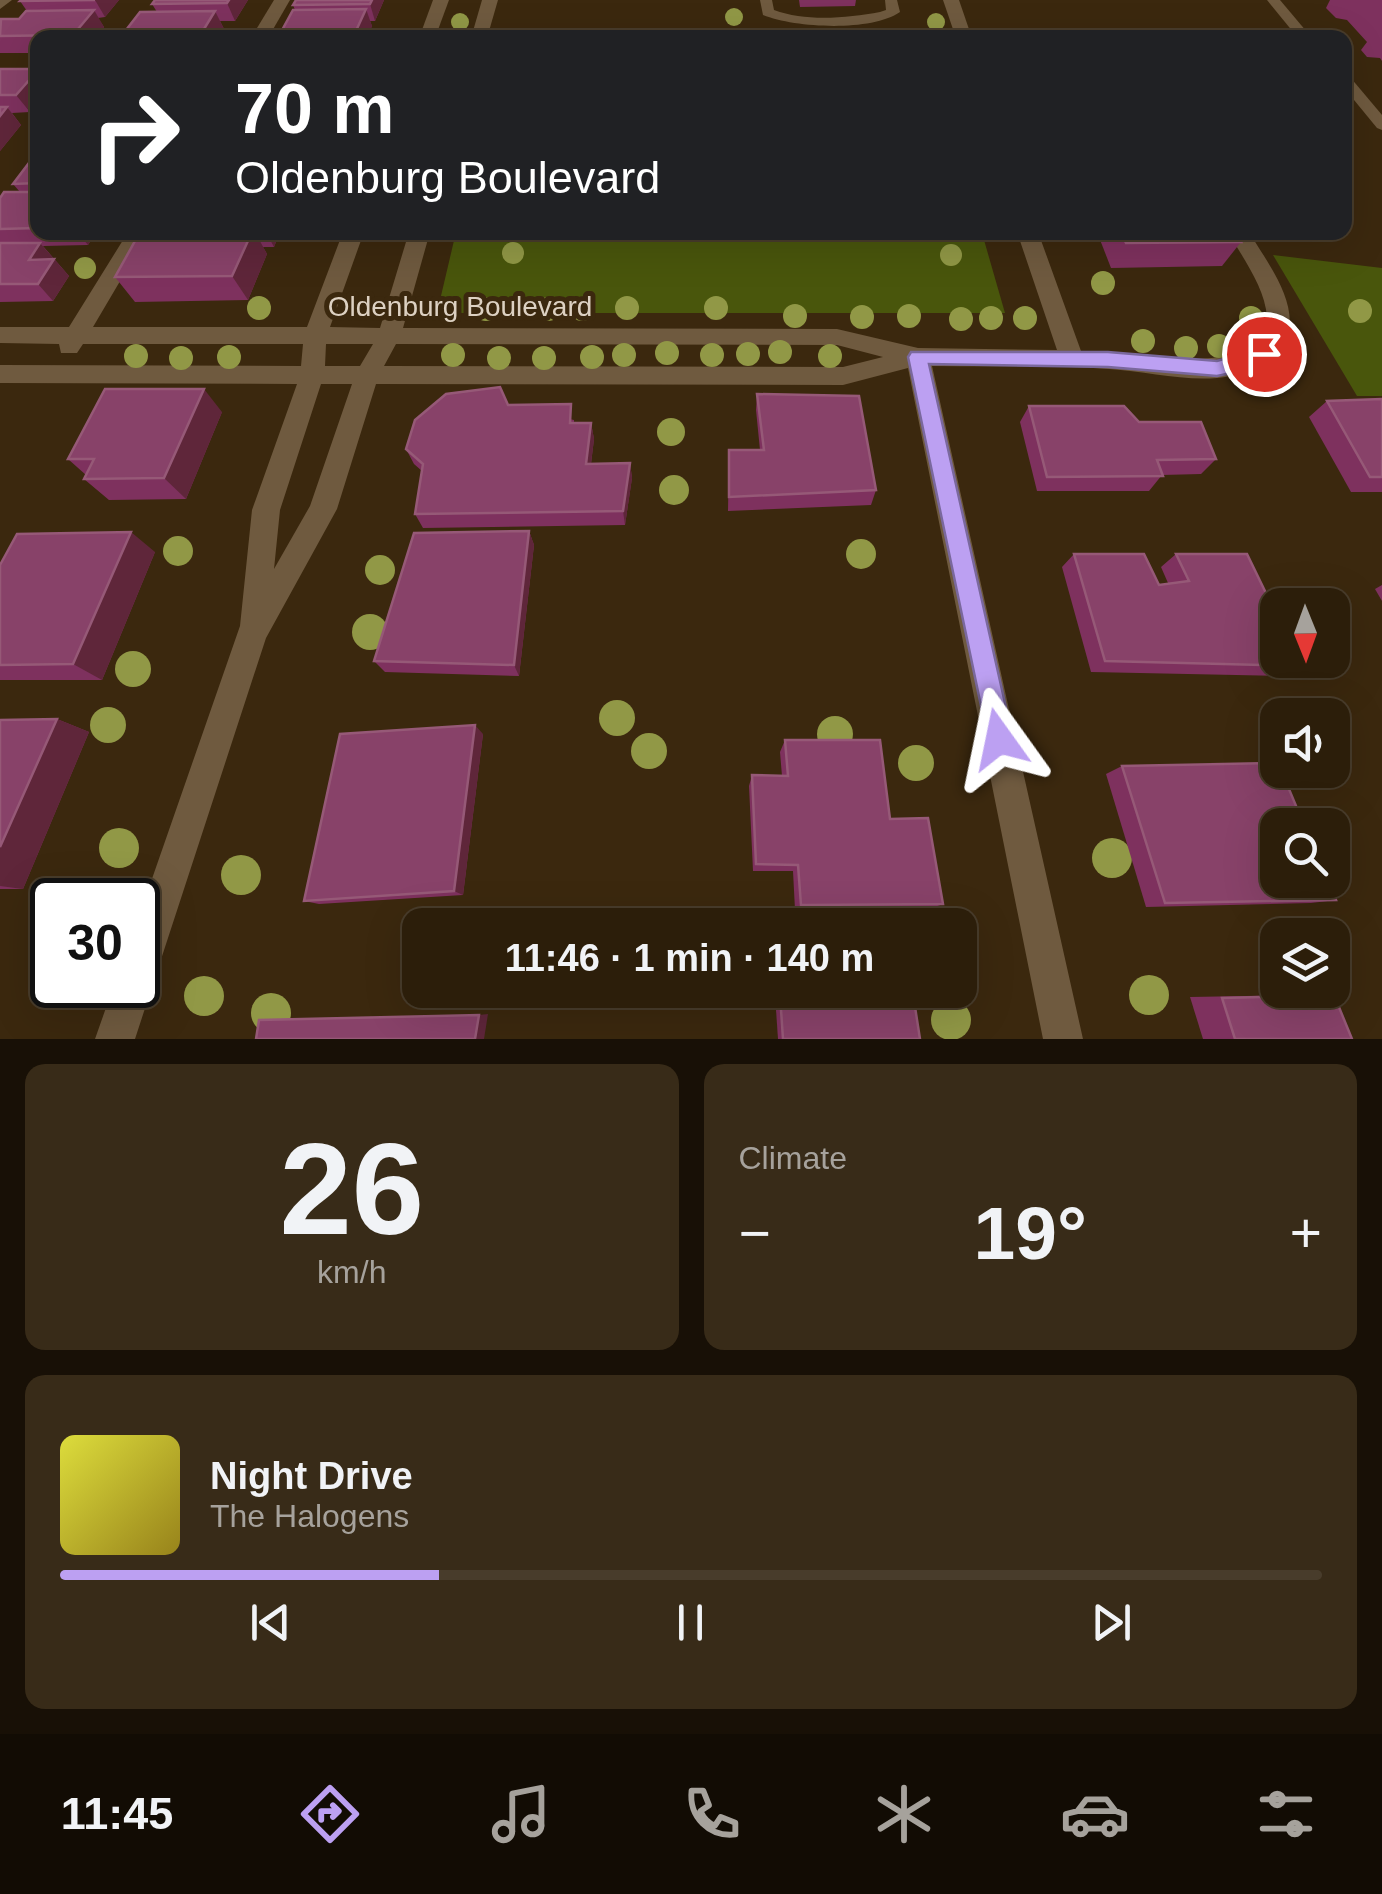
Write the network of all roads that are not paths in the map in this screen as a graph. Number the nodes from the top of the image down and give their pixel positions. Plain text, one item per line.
1 (282, 0) edge
2 (441, 0) edge
3 (490, 0) edge
4 (766, 0) edge
5 (890, 0) edge
6 (950, 0) edge
7 (1272, 0) edge
8 (264, 30) edge
9 (430, 30) edge
10 (481, 30) edge
11 (961, 30) edge
12 (1299, 30) edge
13 (1352, 89) edge
14 (1382, 125) edge
15 (134, 240) edge
16 (351, 240) edge
17 (418, 240) edge
18 (1030, 240) edge
19 (1242, 240) edge
20 (0, 335) edge
21 (77, 335) junction
22 (315, 336) junction
23 (389, 336) junction
24 (918, 357) junction
25 (1072, 358) junction
26 (0, 374) edge
27 (53, 374) junction
28 (312, 374) junction
29 (366, 375) junction
30 (252, 633) junction
31 (160, 907) edge
32 (125, 1008) edge
33 (115, 1039) edge
34 (1063, 1039) edge

1 - 8 street
2 - 9 street
3 - 10 street
4 - 5 lane
6 - 11 street
7 - 12 lane
13 - 14 lane
15 - 21 street
16 - 22 street
17 - 23 street
18 - 25 street
19 - 25 street, Oldenburg Boulevard
20 - 21 street, Oldenburg Boulevard
21 - 22 street, Oldenburg Boulevard
21 - 27 street
22 - 23 street, Oldenburg Boulevard
22 - 28 street
23 - 24 street, Oldenburg Boulevard
23 - 29 street
24 - 25 street, Oldenburg Boulevard
24 - 29 street, Oldenburg Boulevard
24 - 34 street
26 - 27 street, Oldenburg Boulevard
27 - 28 street, Oldenburg Boulevard
28 - 29 street, Oldenburg Boulevard
28 - 30 street
29 - 30 street
30 - 31 street
32 - 33 street

